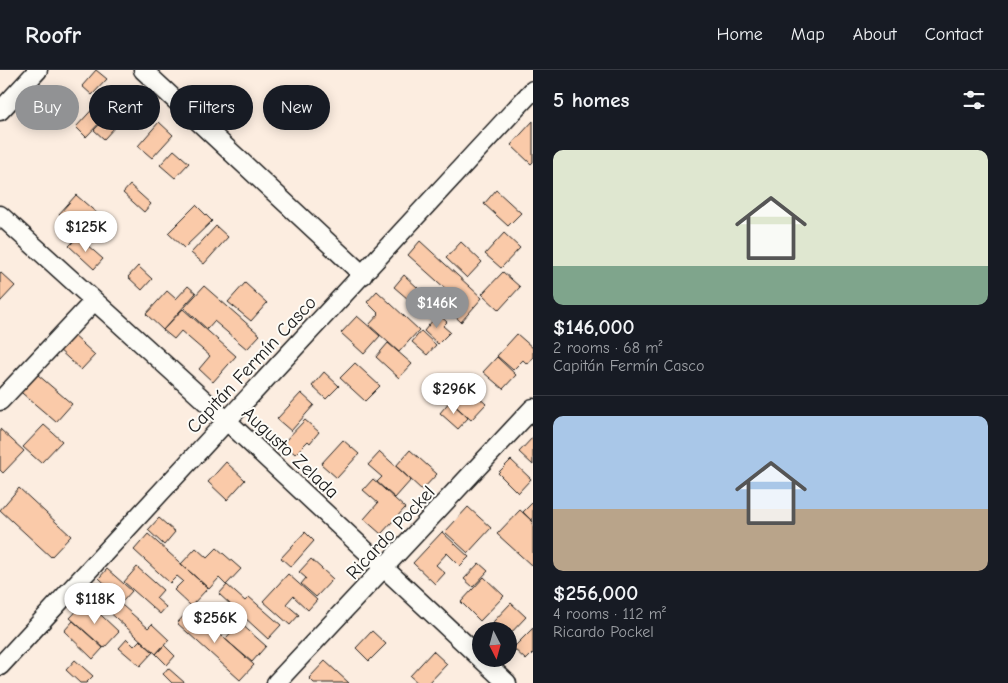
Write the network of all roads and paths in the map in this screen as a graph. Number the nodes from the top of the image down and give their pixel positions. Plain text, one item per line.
1 (38, 70) edge
2 (143, 70) edge
3 (533, 90) edge
4 (0, 111) edge
5 (0, 215) edge
6 (363, 275) junction
7 (94, 301) junction
8 (0, 400) edge
9 (533, 408) edge
10 (228, 421) junction
11 (384, 569) junction
12 (0, 666) edge
13 (276, 683) edge
14 (506, 683) edge

1 - 4 street
2 - 6 street
3 - 6 street, Capitán Fermín Casco
5 - 7 street, Augusto Zelada
6 - 10 street, Capitán Fermín Casco
7 - 8 street
7 - 10 street, Augusto Zelada
9 - 11 street, Ricardo Pockel
10 - 11 street, Augusto Zelada
10 - 12 street, Capitán Fermín Casco
11 - 13 street, Ricardo Pockel
11 - 14 street, Augusto Zelada

